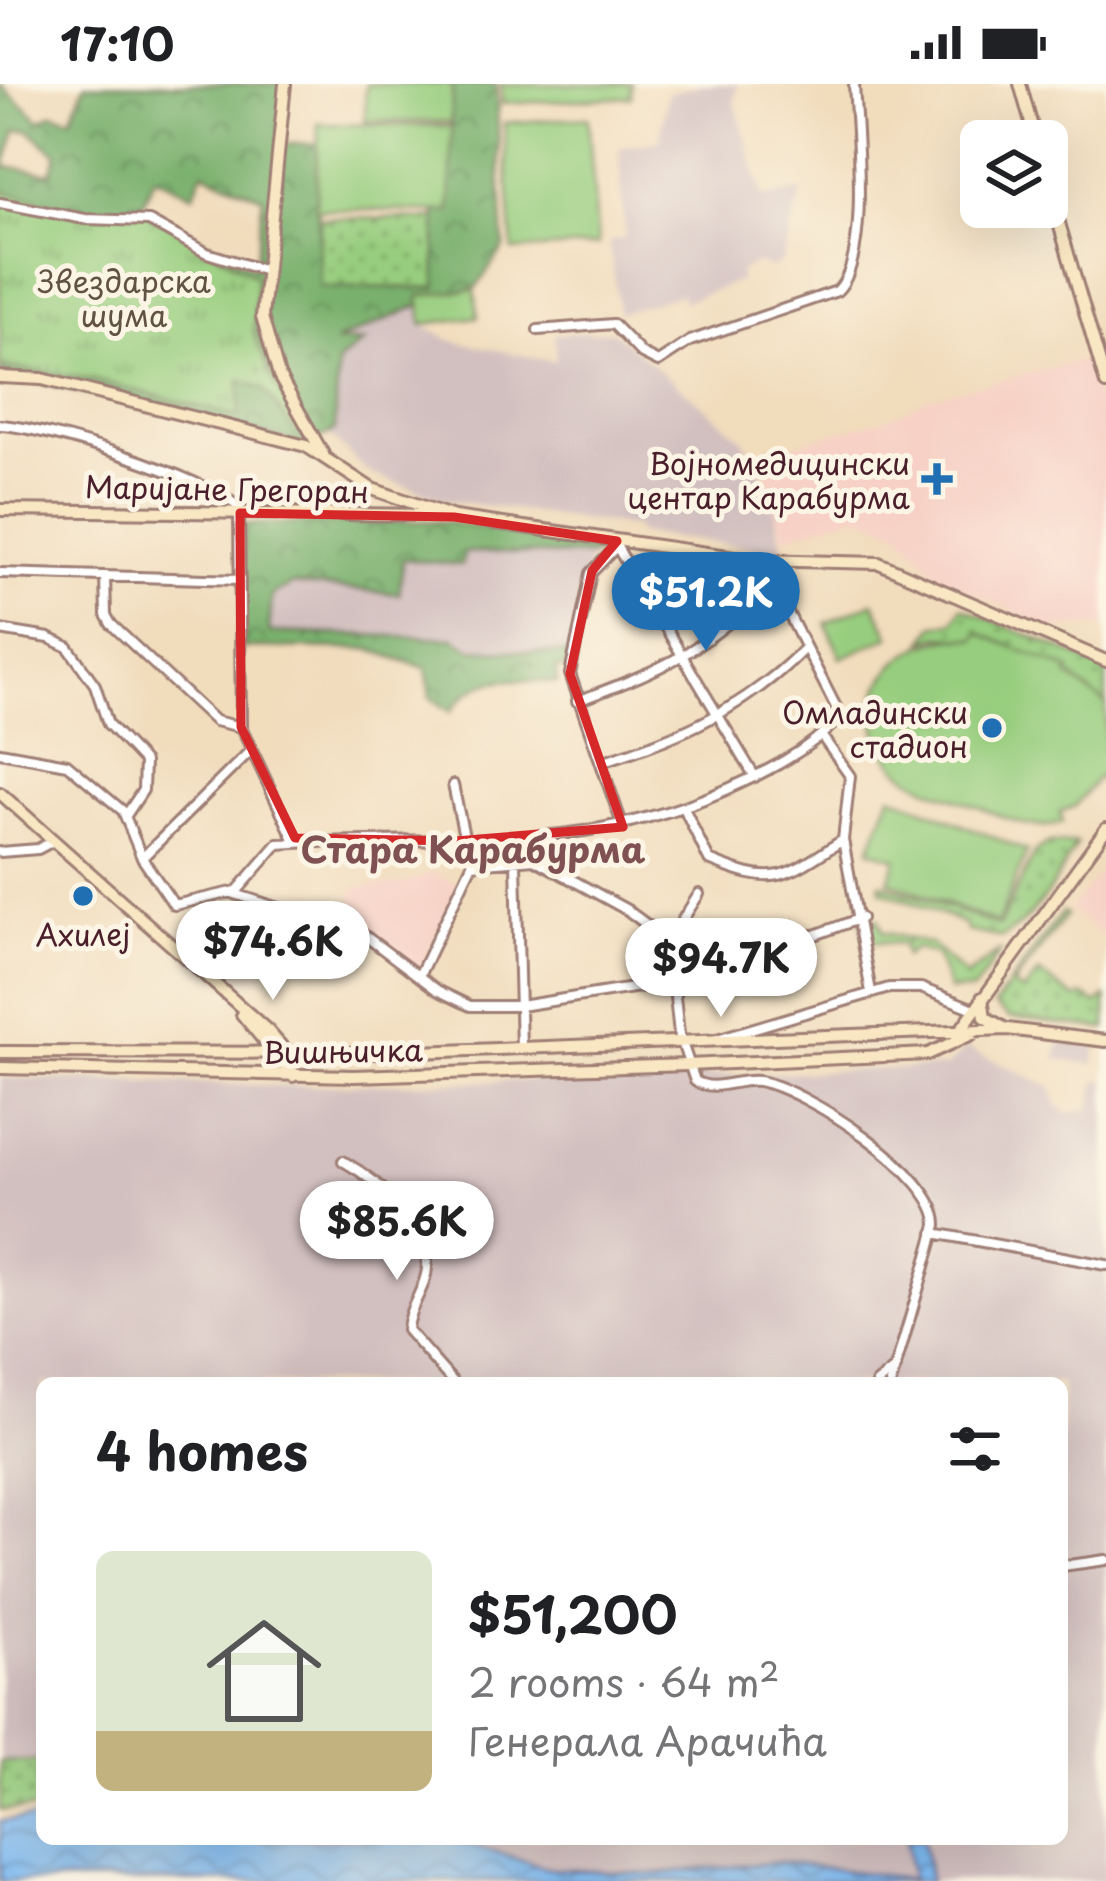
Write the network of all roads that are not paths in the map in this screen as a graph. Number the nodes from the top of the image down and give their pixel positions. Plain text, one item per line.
1 (285, 84) edge
2 (854, 84) edge
3 (1020, 84) edge
4 (1030, 120) edge
5 (0, 203) edge
6 (1060, 228) edge
7 (266, 271) junction
8 (538, 330) dead end
9 (0, 377) edge
10 (1106, 384) edge
11 (0, 425) edge
12 (323, 454) junction
13 (0, 510) edge
14 (241, 513) junction
15 (454, 517) junction
16 (617, 544) junction
17 (787, 560) junction
18 (0, 573) edge
19 (782, 573) junction
20 (105, 576) junction
21 (240, 580) junction
22 (0, 630) edge
23 (806, 648) junction
24 (684, 659) junction
25 (1106, 661) edge
26 (577, 700) junction
27 (718, 717) junction
28 (241, 727) junction
29 (821, 735) junction
30 (0, 752) edge
31 (250, 752) junction
32 (601, 762) junction
33 (755, 777) junction
34 (452, 785) dead end
35 (3, 801) edge
36 (684, 808) junction
37 (127, 814) junction
38 (623, 827) junction
39 (1106, 830) edge
40 (533, 838) junction
41 (843, 840) junction
42 (469, 841) junction
43 (53, 842) junction
44 (296, 843) junction
45 (0, 852) edge
46 (142, 858) junction
47 (534, 859) junction
48 (516, 863) junction
49 (472, 864) junction
50 (234, 893) junction
51 (699, 894) dead end
52 (861, 918) junction
53 (798, 935) dead end
54 (669, 941) junction
55 (771, 966) dead end
56 (419, 976) junction
57 (675, 985) junction
58 (221, 990) junction
59 (872, 992) junction
60 (982, 996) junction
61 (520, 1006) junction
62 (974, 1009) junction
63 (246, 1019) junction
64 (980, 1030) junction
65 (1007, 1030) junction
66 (959, 1031) junction
67 (1106, 1041) edge
68 (715, 1044) junction
69 (681, 1045) junction
70 (521, 1050) junction
71 (944, 1051) junction
72 (0, 1052) edge
73 (232, 1053) junction
74 (273, 1054) junction
75 (290, 1054) junction
76 (687, 1065) junction
77 (0, 1068) edge
78 (293, 1076) junction
79 (343, 1161) dead end
80 (934, 1232) junction
81 (1106, 1265) edge
82 (898, 1367) junction
83 (449, 1377) edge
84 (885, 1377) edge
85 (894, 1377) edge
86 (1106, 1560) edge
87 (1068, 1565) edge

1 - 7 main road
2 - 8 street
3 - 4 main road
5 - 7 street
6 - 10 main road
7 - 12 main road
9 - 12 main road
11 - 14 street
12 - 15 main road
13 - 14 main road, Маријане Грегоран
14 - 15 main road, Маријане Грегоран
14 - 21 street
15 - 16 main road
16 - 17 main road
16 - 24 street
16 - 26 street
17 - 19 street
17 - 25 main road
18 - 20 street
19 - 23 street
19 - 24 street
20 - 21 street
20 - 28 street
21 - 28 street
22 - 37 street
23 - 27 street
23 - 29 street
24 - 26 street
24 - 27 street
26 - 32 street
27 - 32 street
27 - 33 street
28 - 31 street
29 - 33 street
29 - 41 street
30 - 37 street
31 - 44 street
31 - 46 street
32 - 38 street
33 - 36 street
34 - 42 street
35 - 43 main road
36 - 38 street
36 - 41 street
37 - 46 street
38 - 40 street
39 - 60 main road
40 - 42 street
40 - 47 street
41 - 52 street
42 - 44 street
42 - 49 street
43 - 45 street
43 - 58 main road
44 - 50 street
46 - 50 street
47 - 48 street
47 - 54 street
48 - 49 street
48 - 61 street
49 - 56 street
50 - 56 street
51 - 54 street
52 - 53 street
52 - 59 street
54 - 57 street
55 - 57 street
56 - 61 street
57 - 61 street
57 - 69 street
58 - 63 main road
58 - 75 main road
59 - 62 street
59 - 68 street
60 - 62 main road
60 - 65 main road
61 - 70 street
62 - 66 main road
63 - 73 main road
63 - 74 main road
64 - 65 main road, Вишњичка
64 - 66 main road, Вишњичка
64 - 71 main road
65 - 67 main road, Вишњичка
66 - 68 main road, Вишњичка
66 - 71 main road
68 - 69 main road, Вишњичка
69 - 70 main road, Вишњичка
69 - 76 street
70 - 75 main road, Вишњичка
71 - 76 main road, Вишњичка
72 - 73 main road, Вишњичка
73 - 74 main road, Вишњичка
74 - 75 main road, Вишњичка
74 - 78 main road
75 - 78 main road
76 - 78 main road, Вишњичка
76 - 80 street
77 - 78 main road, Вишњичка
79 - 83 street
80 - 81 street
80 - 82 street
82 - 84 street
82 - 85 street
86 - 87 street

